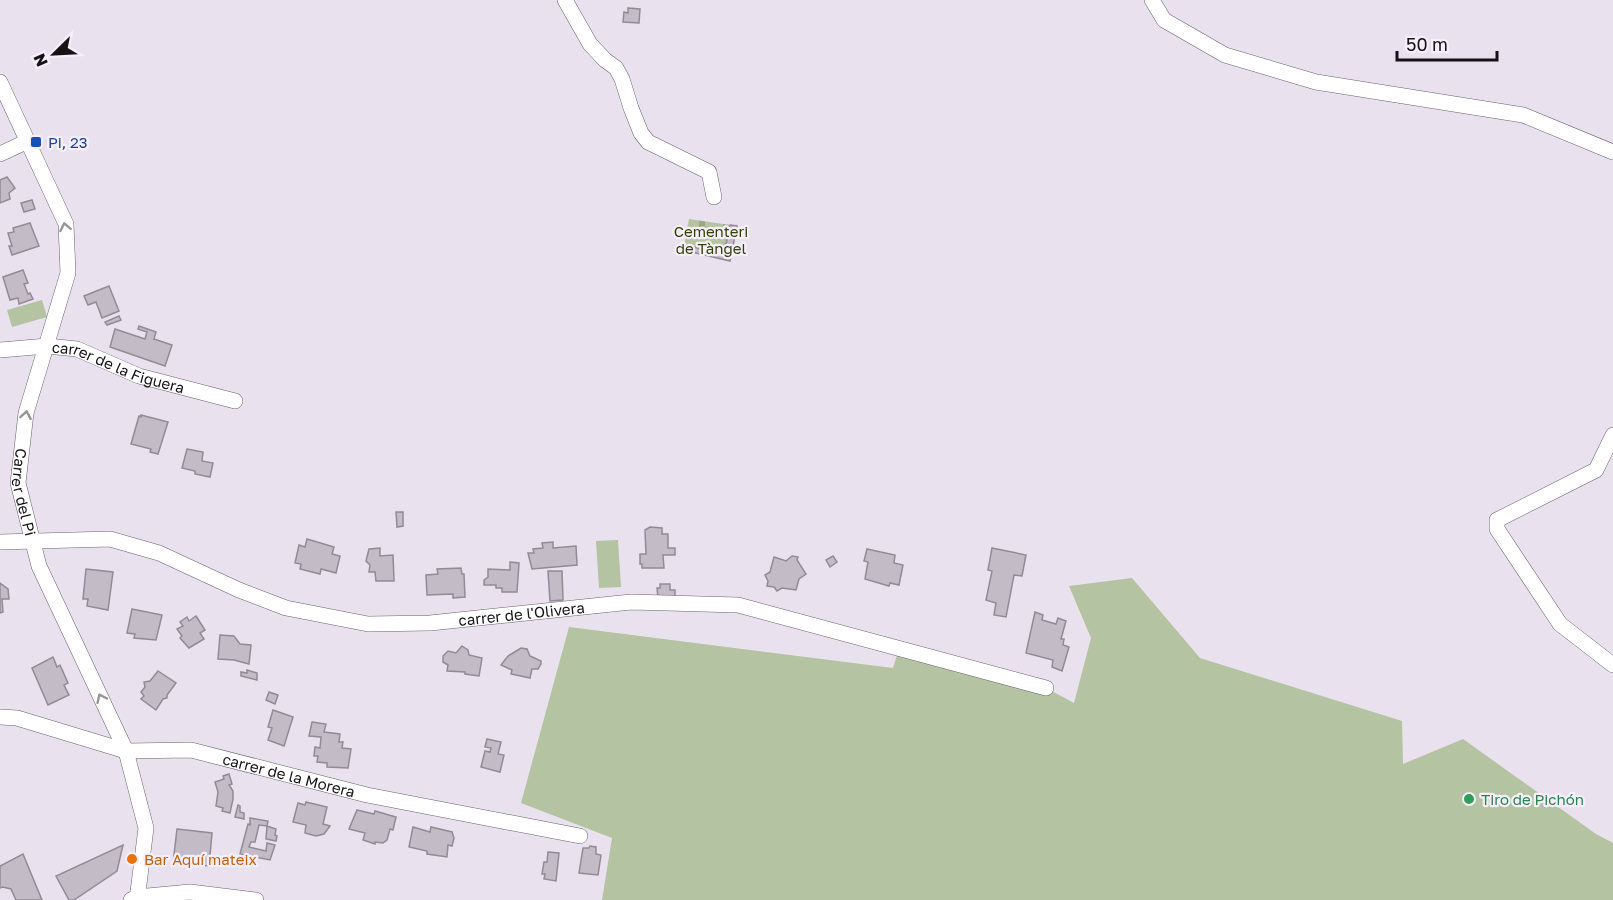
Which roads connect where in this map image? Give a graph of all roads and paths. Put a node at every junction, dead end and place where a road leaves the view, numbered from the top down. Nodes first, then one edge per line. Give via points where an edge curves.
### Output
1 (565, 0) edge
2 (1152, 0) edge
3 (0, 82) edge
4 (28, 141) junction
5 (1613, 152) edge
6 (0, 154) edge
7 (714, 196) dead end
8 (47, 346) junction
9 (0, 350) edge
10 (235, 402) dead end
11 (1613, 435) edge
12 (33, 541) junction
13 (0, 542) edge
14 (1613, 665) edge
15 (1046, 688) dead end
16 (0, 717) edge
17 (126, 751) junction
18 (580, 836) dead end
19 (135, 899) edge
20 (256, 900) edge

1 - 7 street via 590,44 616,68 641,133 648,142 709,172
2 - 5 street via 1164,20 1226,55 1316,82 1523,115
3 - 4 street, Carrer del Pi
4 - 6 street
8 -> 4 street, Carrer del Pi via 68,273 66,224
8 - 9 street, carrer de la Figuera
8 - 10 street, carrer de la Figuera via 78,349 139,376
12 -> 8 street, Carrer del Pi via 18,483 26,412
11 - 14 street via 1596,470 1497,520 1497,530 1560,624
12 - 13 street, carrer de l'Olivera
12 - 15 street, carrer de l'Olivera via 110,539 159,553 286,608 368,624 430,623 631,602 738,605
17 -> 12 street, Carrer del Pi via 39,566
16 - 17 street, carrer de la Morera via 17,718
17 - 18 street, carrer de la Morera via 191,750 367,795
17 - 19 street, Carrer del Pi via 146,828
19 - 20 street via 190,891

